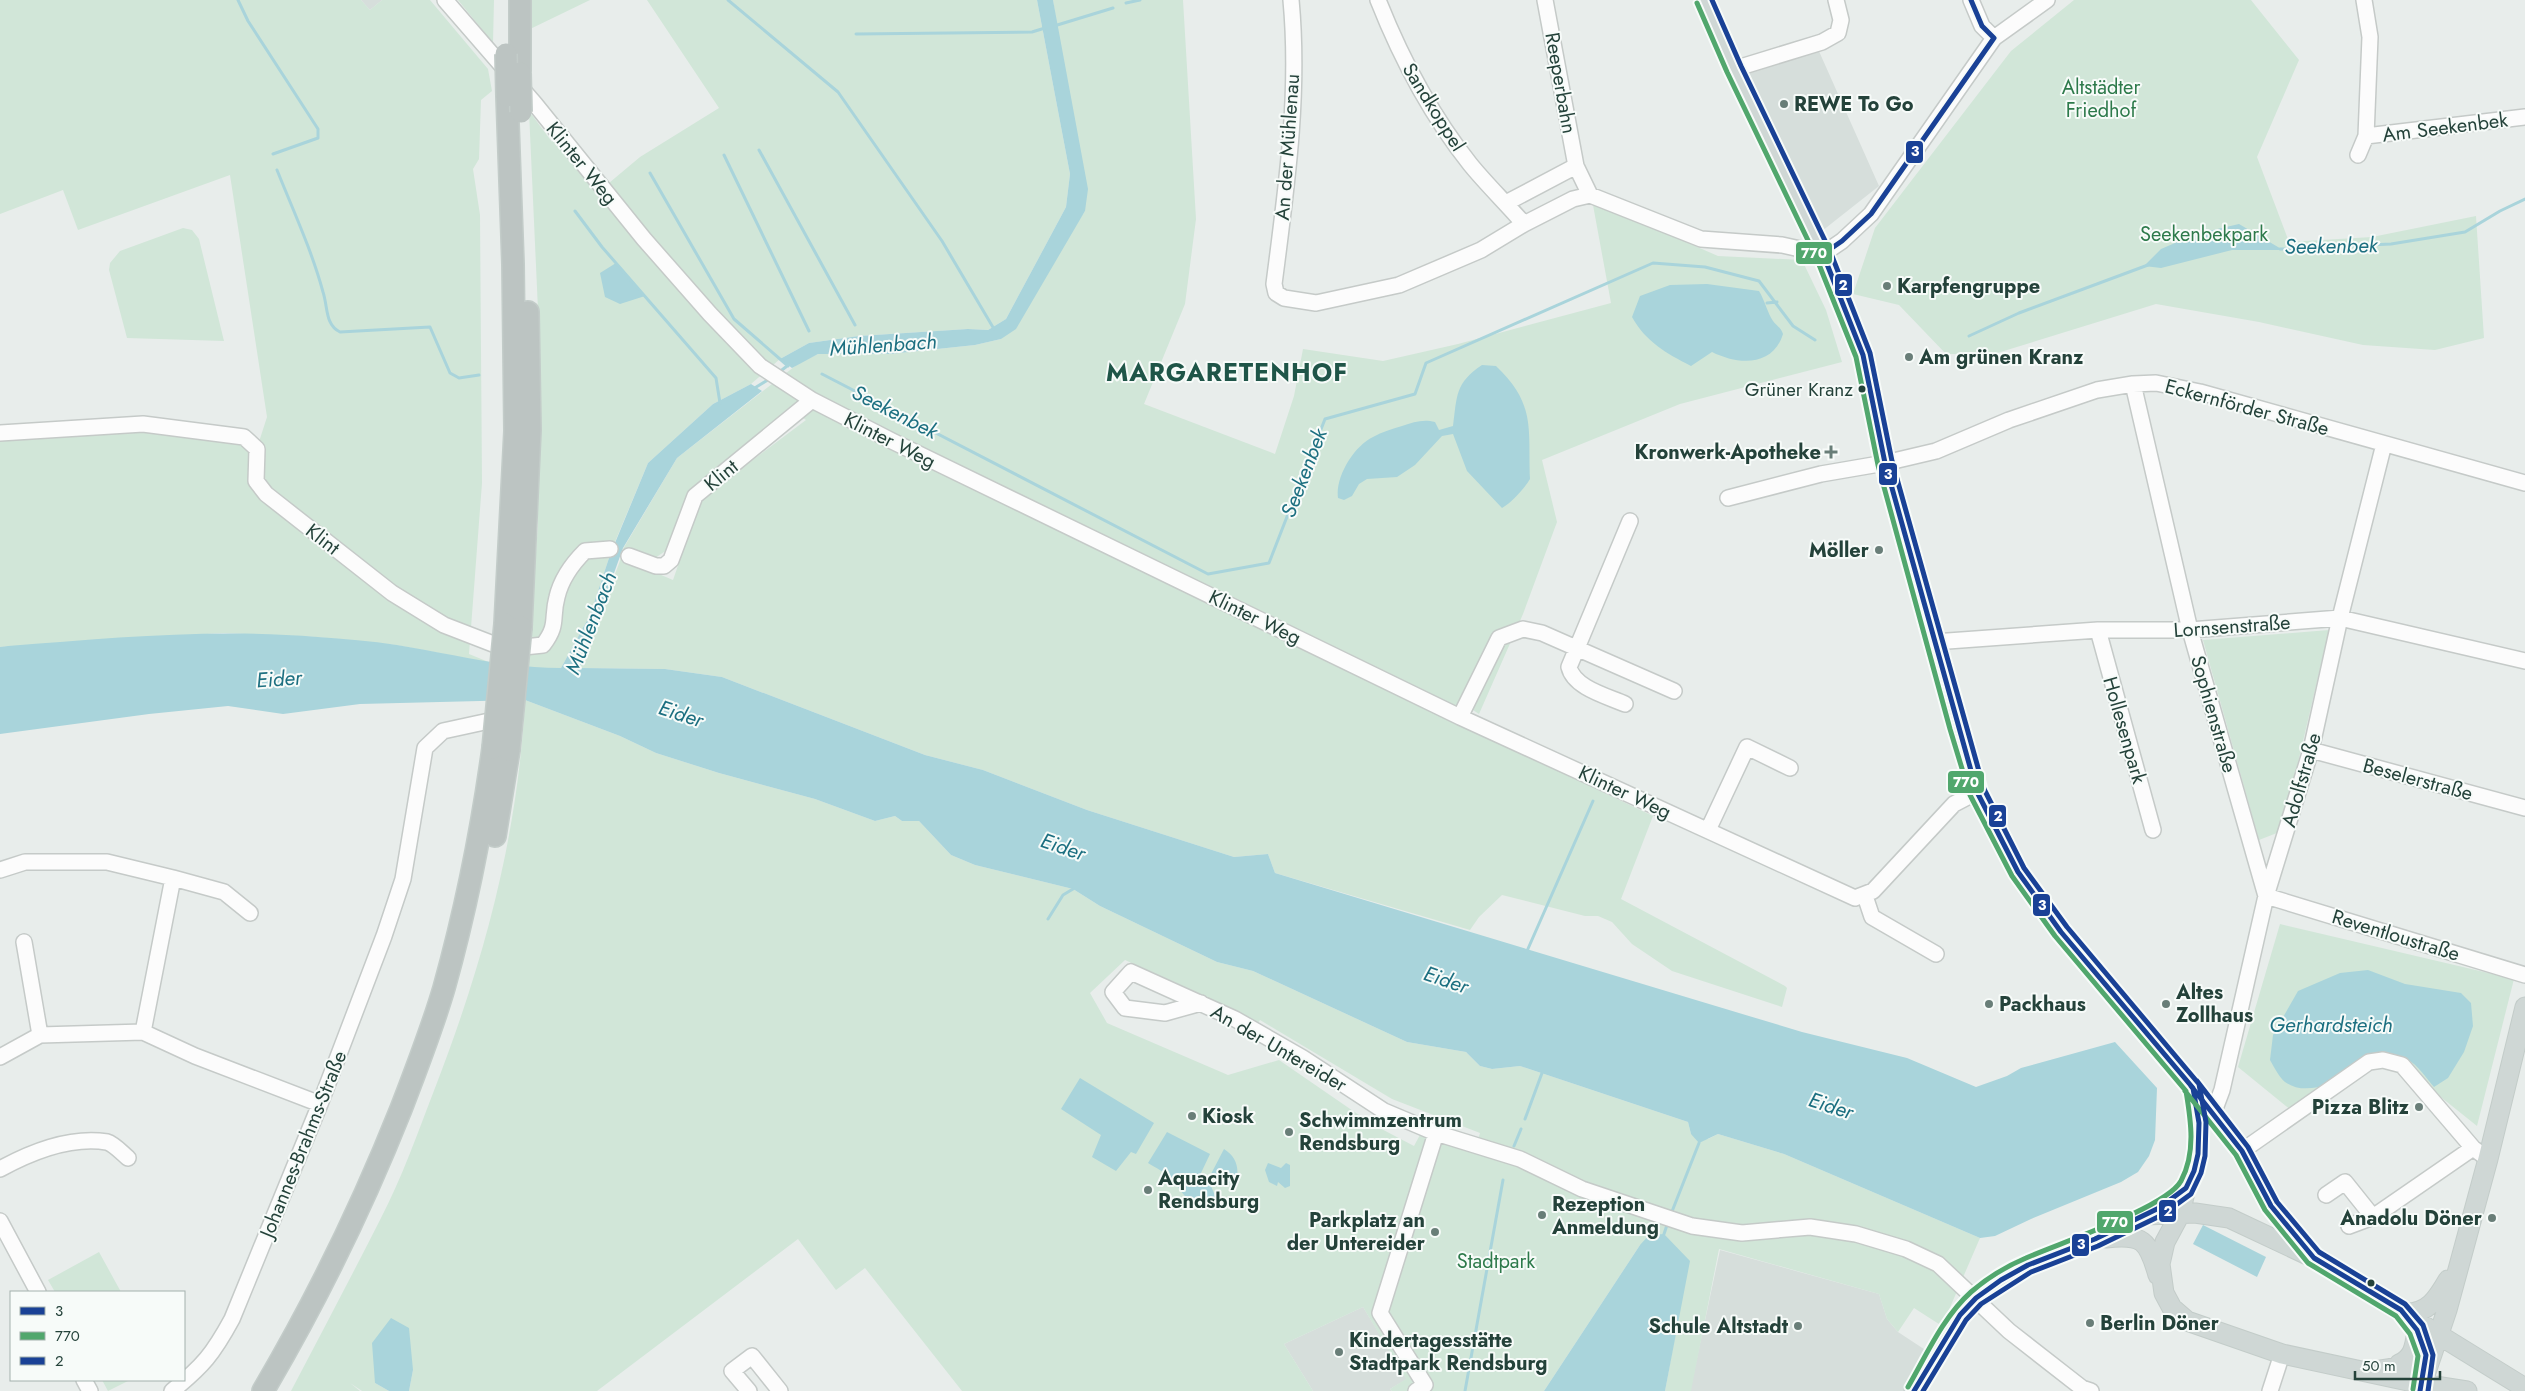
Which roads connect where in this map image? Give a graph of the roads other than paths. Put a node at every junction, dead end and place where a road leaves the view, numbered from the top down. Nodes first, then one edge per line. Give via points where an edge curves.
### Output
1 (445, 0) edge
2 (505, 0) edge
3 (520, 0) edge
4 (1291, 0) edge
5 (1378, 0) edge
6 (1545, 0) edge
7 (1704, 0) edge
8 (1836, 0) edge
9 (1971, 0) edge
10 (2047, 0) edge
11 (2364, 0) edge
12 (1994, 38) junction
13 (1734, 69) junction
14 (2525, 117) edge
15 (2366, 136) junction
16 (2358, 155) dead end
17 (1576, 166) junction
18 (1590, 195) junction
19 (1506, 203) junction
20 (1524, 224) junction
21 (1822, 254) junction
22 (2133, 384) junction
23 (812, 400) junction
24 (0, 433) edge
25 (2384, 444) junction
26 (1885, 463) junction
27 (2525, 483) edge
28 (1728, 498) dead end
29 (1630, 520) dead end
30 (610, 549) dead end
31 (630, 556) dead end
32 (2340, 618) junction
33 (513, 625) junction
34 (2098, 630) junction
35 (2190, 630) junction
36 (1934, 642) junction
37 (1577, 647) junction
38 (2525, 662) edge
39 (1674, 690) dead end
40 (1624, 704) dead end
41 (1460, 716) junction
42 (521, 727) dead end
43 (501, 749) junction
44 (2311, 750) junction
45 (1790, 768) dead end
46 (1977, 792) junction
47 (2525, 808) edge
48 (1708, 830) junction
49 (2153, 830) dead end
50 (0, 870) edge
51 (173, 878) junction
52 (1865, 896) junction
53 (2266, 896) junction
54 (250, 913) dead end
55 (24, 942) dead end
56 (1936, 954) dead end
57 (2525, 975) edge
58 (1201, 1003) junction
59 (2525, 1007) edge
60 (143, 1032) junction
61 (40, 1035) junction
62 (0, 1057) edge
63 (2193, 1088) junction
64 (320, 1104) junction
65 (2212, 1114) junction
66 (1436, 1133) junction
67 (2242, 1151) junction
68 (2480, 1154) junction
69 (128, 1158) dead end
70 (0, 1169) edge
71 (2186, 1188) junction
72 (2326, 1195) dead end
73 (2180, 1214) junction
74 (2146, 1215) junction
75 (2373, 1217) junction
76 (0, 1221) edge
77 (2349, 1226) dead end
78 (2095, 1239) junction
79 (2314, 1258) junction
80 (2458, 1264) junction
81 (37, 1291) edge
82 (2164, 1293) junction
83 (1976, 1298) junction
84 (2403, 1311) junction
85 (2417, 1330) junction
86 (2434, 1344) junction
87 (2282, 1354) junction
88 (2379, 1370) junction
89 (185, 1381) edge
90 (185, 1381) edge
91 (2421, 1387) edge
92 (2525, 1388) edge
93 (2084, 1390) edge
94 (172, 1391) edge
95 (263, 1391) edge
96 (279, 1391) edge
97 (749, 1391) edge
98 (780, 1391) edge
99 (1416, 1391) edge
100 (1914, 1391) edge
101 (2270, 1391) edge
102 (2396, 1391) edge
103 (2467, 1391) edge

1 - 23 street, Klinter Weg via 710,314 760,366
2 - 33 highway, bridge via 513,264
3 - 33 highway, bridge via 530,430
4 - 20 street, An der Mühlenau via 1293,133 1274,284 1276,293 1284,298 1316,303 1399,285 1481,250
5 - 19 street, Sandkoppel via 1419,89 1470,164
6 - 17 street, Reeperbahn
7 - 13 main road
8 - 13 street via 1841,20 1838,33 1822,42
9 - 12 street via 1982,26
10 - 12 street
11 - 15 street, Am Seekenbek via 2370,37
12 - 21 street via 1871,214 1842,241
13 - 21 main road
14 - 15 street, Am Seekenbek
15 - 16 street, Am Seekenbek
17 - 18 street, Reeperbahn
17 - 19 street
18 - 20 street via 1573,199
18 - 21 street via 1701,239 1782,244
19 - 20 street, Sandkoppel
21 - 26 main road via 1863,355
22 - 25 street, Eckernförder Straße via 2156,383 2200,392
22 - 26 street, Eckernförder Straße via 2097,390 2009,420 1936,451
22 - 35 street, Sophienstraße
23 - 31 street, Klint via 695,496 671,560 664,566 656,566
23 - 41 street, Klinter Weg
24 - 30 street, Klint via 143,424 244,436 257,449 256,480 266,494 392,593 444,625 506,649 543,645 553,632 556,597 572,564 585,551
25 - 27 street, Eckernförder Straße
25 - 32 street, Adolfstraße
26 - 28 street via 1821,474
26 - 36 main road
29 - 37 street
32 - 35 street, Lornsenstraße
32 - 38 street, Lornsenstraße
32 - 44 street, Adolfstraße
33 - 43 highway, bridge
34 - 35 street, Lornsenstraße
34 - 36 street, Lornsenstraße
34 - 49 street, Hollesenpark
35 - 53 street, Sophienstraße
36 - 46 main road
37 - 39 street
37 - 40 street via 1569,667 1574,679
37 - 41 street via 1522,629 1499,638
41 - 48 street, Klinter Weg
42 - 64 street, Johannes-Brahms-Straße via 489,721 443,731 425,748 403,879
43 - 95 highway via 444,990 417,1068 356,1216 316,1297
43 - 96 highway via 495,834 457,992 430,1071 373,1214 328,1307
44 - 47 street, Beselerstraße
44 - 53 street, Adolfstraße
45 - 48 street via 1747,747
46 - 52 street via 1954,804
46 - 63 main road via 2018,872 2061,932
48 - 52 street, Klinter Weg via 1855,898
50 - 51 street via 25,862 107,862
51 - 54 street via 224,892
51 - 60 street
52 - 56 street via 1872,917
53 - 57 street, Reventloustraße
53 - 65 street, Adolfstraße via 2222,1090
55 - 61 street
58 - 58 street, An der Untereider via 1131,972 1113,992 1125,1008 1165,1012
58 - 66 street, An der Untereider via 1303,1058 1384,1111
59 - 68 main road
60 - 61 street
60 - 64 street via 195,1056
61 - 62 street
63 - 65 main road
63 - 71 main road via 2199,1122 2198,1154
64 - 90 street, Johannes-Brahms-Straße via 232,1319 215,1350
65 - 67 main road
66 - 83 street, An der Untereider via 1520,1159 1582,1188 1692,1226 1742,1233 1810,1227 1856,1234 1906,1249 1938,1264
66 - 99 street via 1380,1312 1425,1385
67 - 68 street via 2369,1062 2384,1060 2402,1065
67 - 79 main road via 2271,1206
68 - 75 street
68 - 80 main road
69 - 70 street via 108,1142 64,1143 26,1154
71 - 73 main road
71 - 74 main road
72 - 75 street via 2345,1182
73 - 74 main road
73 - 79 main road via 2229,1218
73 - 82 main road via 2165,1242 2160,1264
74 - 78 main road
75 - 77 street
76 - 81 street
78 - 82 main road via 2130,1235 2146,1244
78 - 83 main road via 2028,1265
79 - 84 main road
80 - 84 main road via 2436,1300 2418,1312
80 - 86 main road
82 - 87 main road via 2172,1308 2187,1322
83 - 93 street, An der Untereider via 2009,1331
83 - 100 main road via 1960,1315
84 - 85 main road
84 - 86 main road
85 - 86 main road
85 - 88 main road via 2413,1352 2405,1362
86 - 88 main road via 2407,1366
86 - 91 main road
86 - 92 main road
87 - 88 main road
87 - 101 street
88 - 91 main road
88 - 102 main road
89 - 94 street, Johannes-Brahms-Straße
91 - 103 main road
97 - 98 street via 732,1370 752,1356

